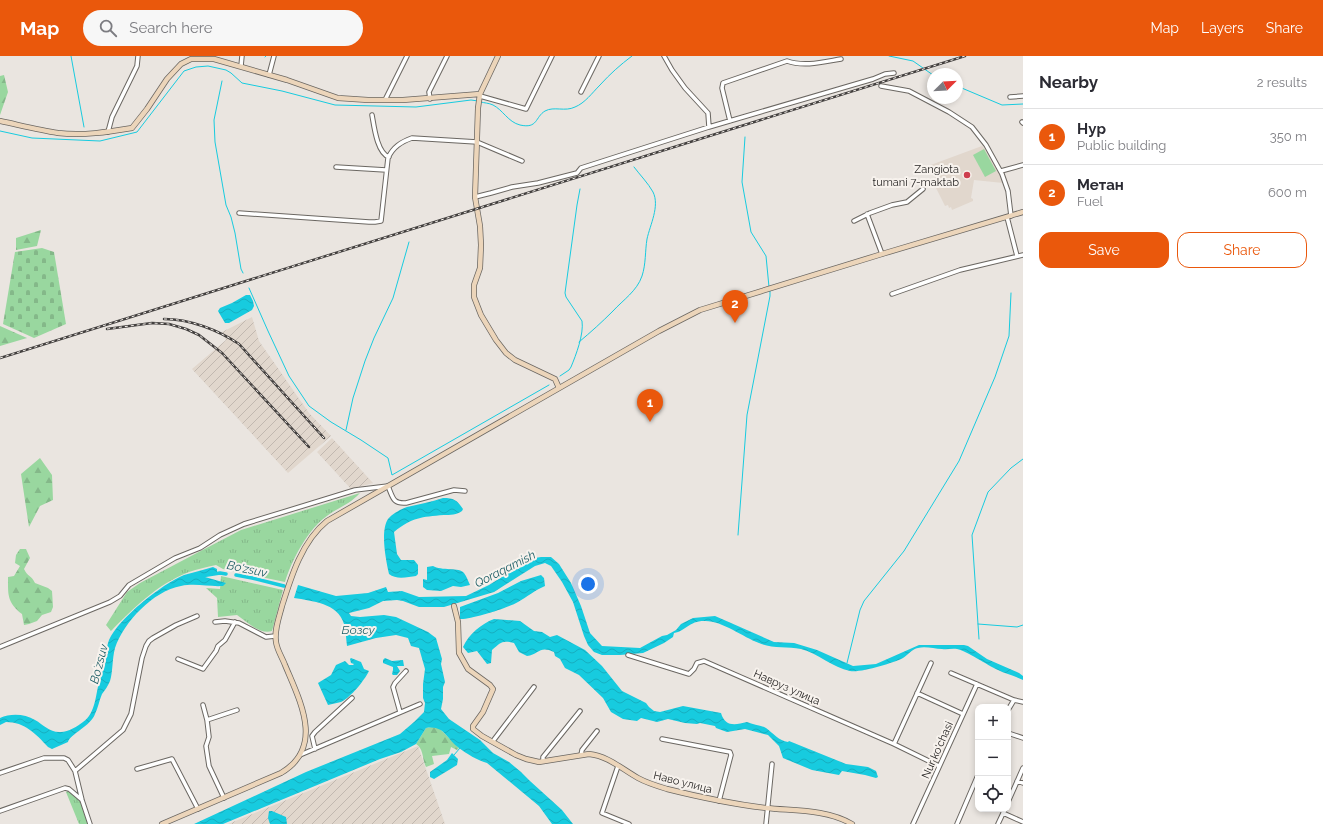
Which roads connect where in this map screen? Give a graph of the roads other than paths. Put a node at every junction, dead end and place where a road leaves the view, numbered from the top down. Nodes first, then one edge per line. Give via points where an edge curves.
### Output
1 (138, 56) edge
2 (242, 56) edge
3 (274, 56) edge
4 (407, 56) edge
5 (447, 56) edge
6 (498, 56) edge
7 (552, 56) edge
8 (599, 56) edge
9 (664, 56) edge
10 (840, 59) dead end
11 (241, 66) junction
12 (894, 73) dead end
13 (269, 74) junction
14 (881, 86) dead end
15 (581, 92) dead end
16 (480, 95) junction
17 (1023, 96) edge
18 (1010, 97) dead end
19 (430, 99) junction
20 (385, 100) junction
21 (372, 115) dead end
22 (0, 121) edge
23 (730, 121) junction
24 (709, 127) junction
25 (108, 132) junction
26 (477, 142) junction
27 (389, 157) junction
28 (522, 161) dead end
29 (1023, 165) edge
30 (336, 167) dead end
31 (386, 170) junction
32 (1000, 171) junction
33 (923, 189) dead end
34 (475, 197) junction
35 (1023, 212) edge
36 (239, 213) dead end
37 (867, 214) junction
38 (1009, 216) junction
39 (854, 220) dead end
40 (882, 254) junction
41 (1023, 255) edge
42 (1017, 256) junction
43 (892, 294) dead end
44 (555, 379) junction
45 (567, 383) junction
46 (559, 388) junction
47 (388, 486) junction
48 (465, 491) dead end
49 (454, 606) dead end
50 (197, 616) dead end
51 (215, 622) dead end
52 (235, 622) junction
53 (275, 636) junction
54 (0, 647) edge
55 (628, 655) dead end
56 (178, 660) dead end
57 (931, 663) dead end
58 (406, 672) dead end
59 (951, 673) dead end
60 (977, 684) junction
61 (534, 687) dead end
62 (917, 693) junction
63 (352, 698) dead end
64 (1014, 700) junction
65 (1023, 702) edge
66 (420, 704) dead end
67 (203, 705) dead end
68 (1011, 705) edge
69 (237, 710) dead end
70 (580, 711) dead end
71 (400, 712) junction
72 (963, 714) junction
73 (208, 720) junction
74 (597, 731) dead end
75 (1011, 734) edge
76 (1023, 738) edge
77 (662, 739) dead end
78 (493, 741) junction
79 (894, 744) junction
80 (314, 749) junction
81 (300, 755) junction
82 (580, 755) junction
83 (543, 761) junction
84 (772, 764) dead end
85 (618, 766) junction
86 (940, 766) junction
87 (1023, 768) edge
88 (137, 769) dead end
89 (75, 771) junction
90 (0, 773) edge
91 (978, 776) edge
92 (1017, 781) junction
93 (1023, 783) edge
94 (1011, 795) edge
95 (224, 798) junction
96 (82, 800) junction
97 (719, 800) junction
98 (767, 808) junction
99 (198, 809) junction
100 (0, 812) edge
101 (1004, 812) edge
102 (1006, 812) edge
103 (1023, 822) edge
104 (90, 824) edge
105 (162, 824) edge
106 (629, 824) edge
107 (766, 824) edge
108 (852, 824) edge
109 (914, 824) edge
110 (957, 824) edge
111 (998, 824) edge

1 - 25 street via 137,66 112,117
2 - 11 street
3 - 13 street
4 - 20 street
5 - 19 street via 429,92
6 - 16 main road
7 - 16 street via 526,109
8 - 15 street
9 - 24 street via 685,88 708,114
10 - 23 street via 797,64 787,61 723,83
11 - 13 main road
11 - 25 main road via 214,59 191,59 181,64 166,79 132,128
12 - 23 street
13 - 20 main road via 338,98
14 - 32 street via 909,91 972,127 986,145
16 - 19 main road via 477,93
16 - 26 main road
17 - 18 street
19 - 20 main road
21 - 27 street via 383,153
22 - 25 main road via 58,133
23 - 24 street
24 - 34 street via 590,164 577,173
26 - 27 street via 412,138 403,141 392,150
26 - 28 street
26 - 34 main road
27 - 31 street
29 - 32 street
30 - 31 street
31 - 36 street via 381,221
32 - 38 street via 1008,191
33 - 37 street via 907,202
34 - 44 main road via 481,235 480,268 473,291 476,302 496,340 506,353
35 - 38 main road
37 - 39 street
37 - 40 street
38 - 40 main road
38 - 42 street
40 - 45 main road via 700,310
41 - 42 street
42 - 43 street via 960,270
44 - 45 main road
44 - 46 main road
45 - 46 main road
46 - 47 main road
47 - 48 street via 394,500 399,504 454,490
47 - 53 main road via 331,519 314,535 290,580
47 - 54 street via 355,490 244,524 200,548 175,558 129,585 120,596 103,605
49 - 78 main road, Наво улица via 458,622 459,653 468,669 493,690 473,728
50 - 89 street via 149,641 142,658 131,714 123,730
51 - 52 street
52 - 53 street via 266,637
52 - 56 street via 202,670
53 - 81 main road via 305,721 306,738
55 - 79 street, Навруз улица via 689,674 697,663 704,661
57 - 62 street
58 - 71 street via 393,687
59 - 60 street
60 - 64 street
60 - 72 street, Nur ko'chasi
61 - 78 street
62 - 72 street
62 - 79 street
63 - 80 street via 312,736
64 - 65 street
64 - 68 street
66 - 71 street
67 - 73 street
69 - 73 street
70 - 83 street via 543,757
71 - 80 street
72 - 86 street, Nur ko'chasi
73 - 95 street via 209,738 206,746 210,766
74 - 82 street
75 - 76 street
77 - 97 street via 730,752
78 - 83 main road, Наво улица via 526,759
79 - 86 street, Навруз улица
80 - 81 street
81 - 95 main road via 281,773
82 - 83 main road, Наво улица
82 - 85 main road, Наво улица via 597,755
84 - 98 street
85 - 97 main road, Наво улица via 647,782
85 - 106 street via 602,813
86 - 109 street, Nur ko'chasi
87 - 92 street
88 - 99 street via 172,758
89 - 90 street via 68,760 49,757
89 - 96 street
91 - 110 street
92 - 93 street
92 - 94 street
95 - 99 main road
96 - 100 street via 65,788
96 - 104 street
97 - 98 main road, Наво улица
98 - 107 street
98 - 108 main road, Наво улица via 826,814
99 - 105 main road
101 - 111 street
102 - 103 street

